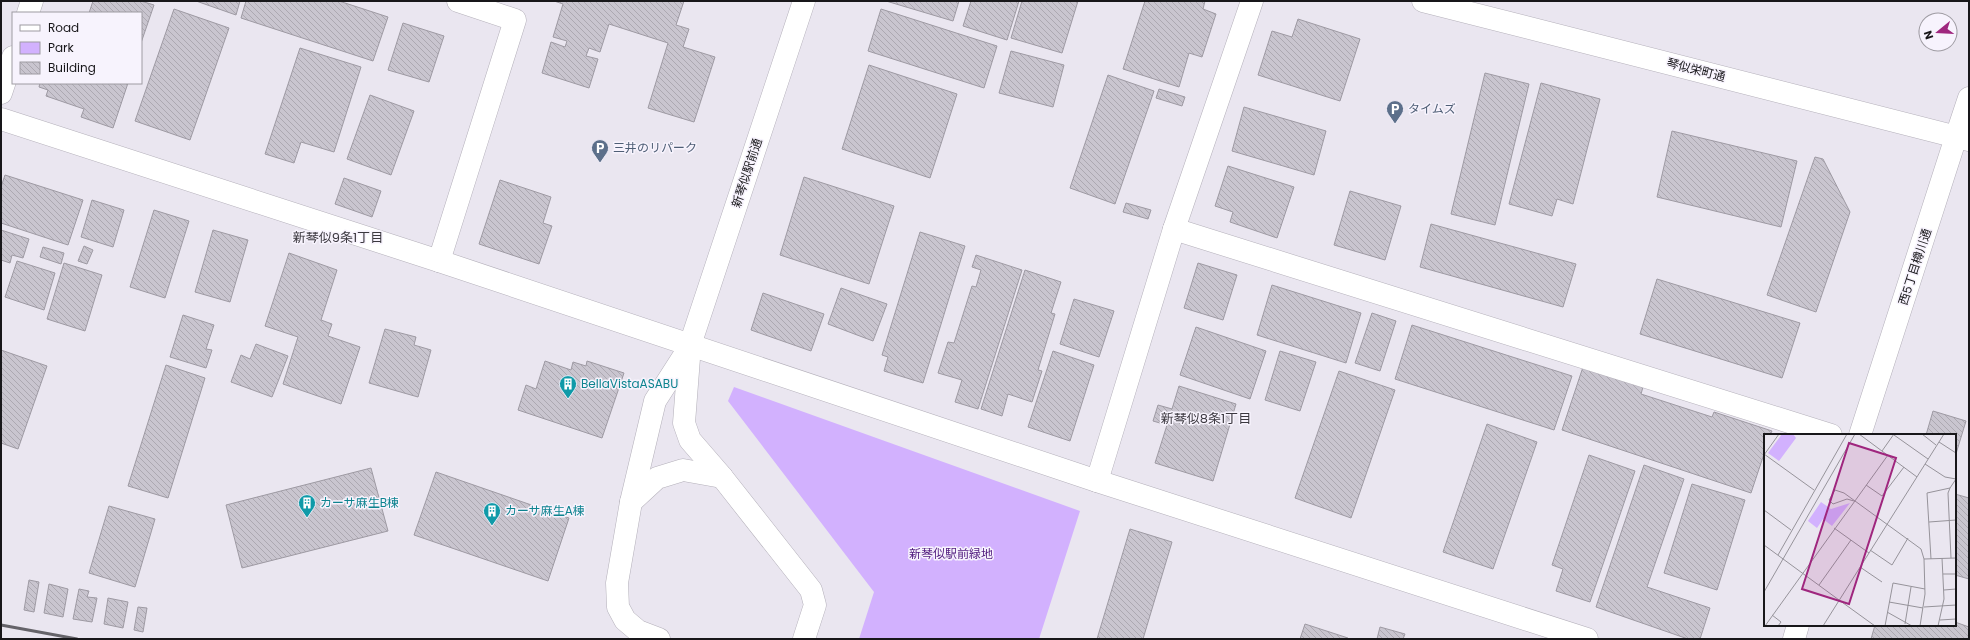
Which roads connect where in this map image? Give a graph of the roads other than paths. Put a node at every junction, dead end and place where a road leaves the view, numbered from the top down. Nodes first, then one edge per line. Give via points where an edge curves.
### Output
1 (32, 1) edge
2 (458, 1) edge
3 (804, 1) edge
4 (1252, 1) edge
5 (1423, 1) edge
6 (1478, 8) edge
7 (28, 12) edge
8 (12, 60) edge
9 (1, 93) edge
10 (1969, 98) edge
11 (1, 119) edge
12 (1963, 139) edge
13 (1174, 230) junction
14 (439, 261) junction
15 (690, 345) junction
16 (1828, 434) edge
17 (1860, 434) edge
18 (722, 477) junction
19 (1097, 481) junction
20 (632, 502) junction
21 (1798, 626) edge
22 (659, 639) edge
23 (804, 639) edge
24 (1587, 639) edge
25 (1794, 639) edge

1 - 7 street
2 - 14 street via 515,20
3 - 15 street, 新琴似駅前通
4 - 13 street
5 - 6 street, 琴似栄町通
6 - 12 street, 琴似栄町通
8 - 9 street
10 - 12 street, 西5丁目樽川通
11 - 14 street
12 - 17 street, 西5丁目樽川通
13 - 16 street
13 - 19 street
14 - 15 street
15 - 18 street via 684,423 690,440
15 - 19 street
15 - 20 street via 655,401
18 - 20 street via 683,470 657,478
18 - 23 street via 811,590 815,605
19 - 24 street
20 - 22 street via 617,583 618,607 625,620 638,632
21 - 25 street

